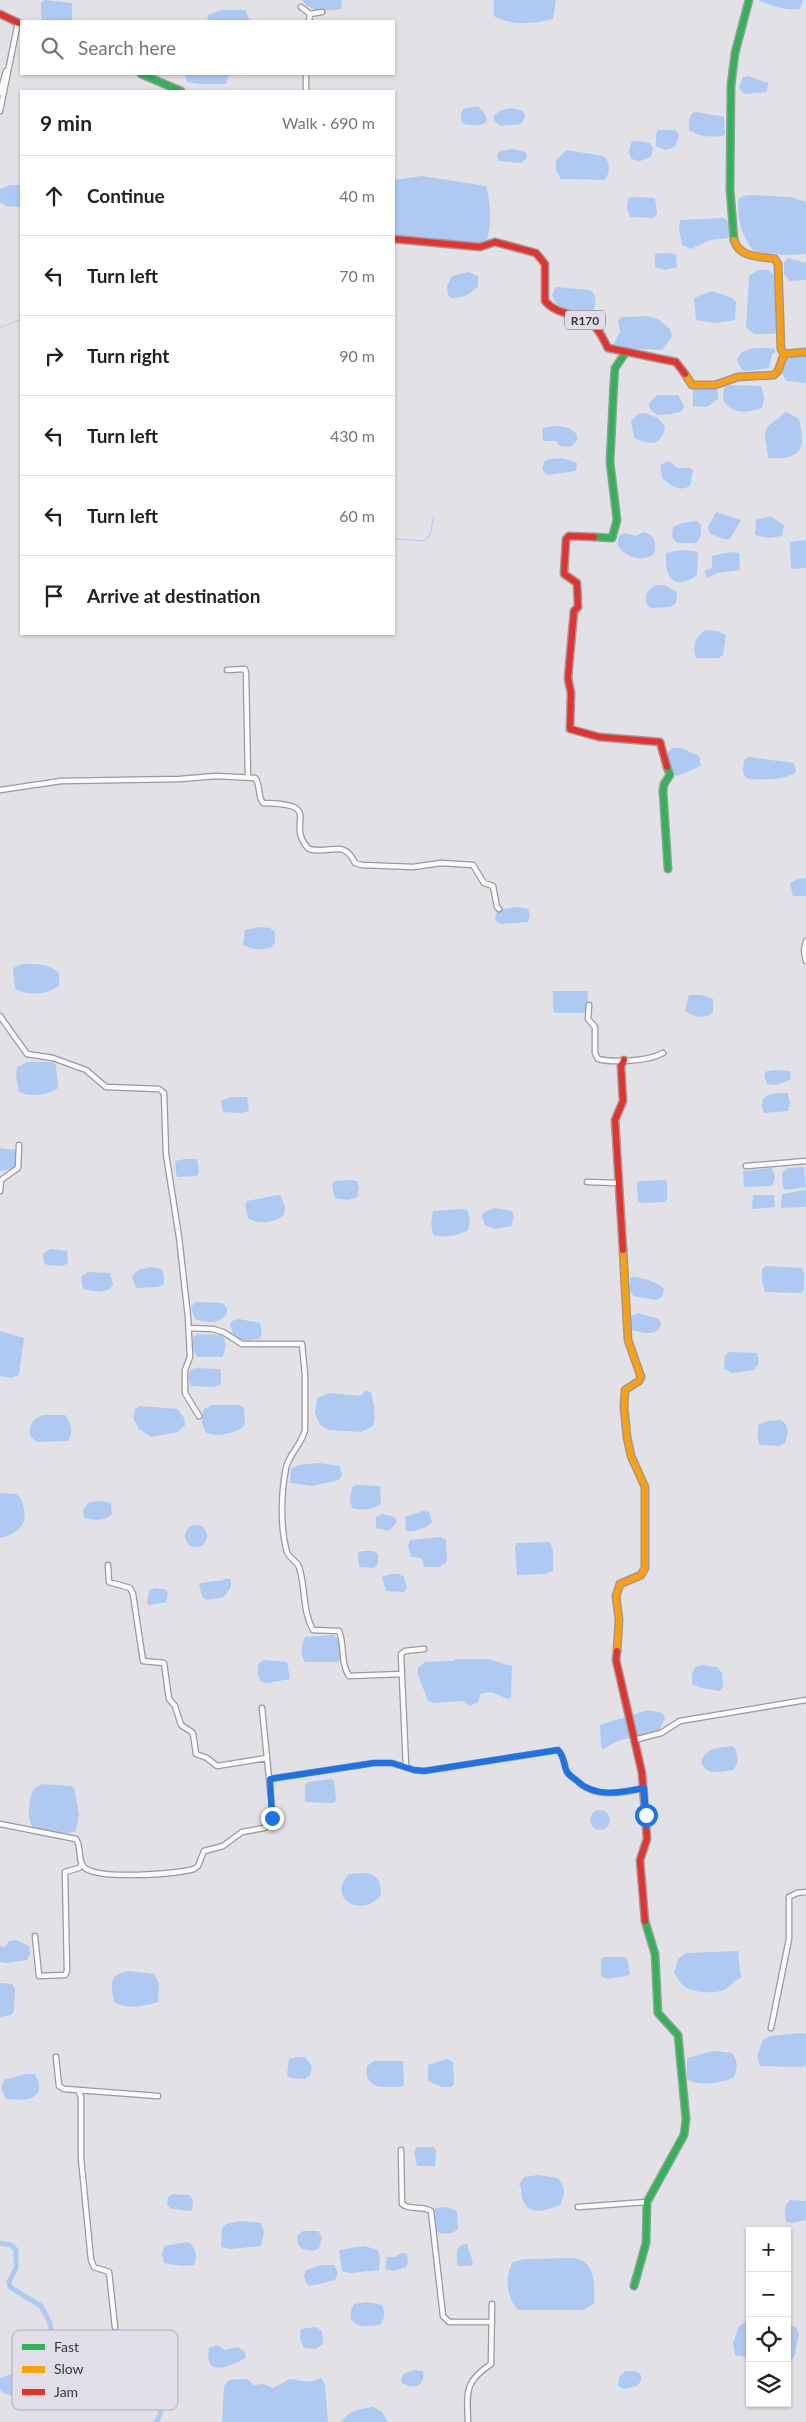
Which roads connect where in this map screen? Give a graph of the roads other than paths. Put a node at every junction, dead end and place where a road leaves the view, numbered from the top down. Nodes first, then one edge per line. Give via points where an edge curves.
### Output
1 (749, 0) edge
2 (301, 7) dead end
3 (322, 12) dead end
4 (0, 14) edge
5 (310, 14) junction
6 (309, 20) edge
7 (19, 23) edge
8 (143, 75) edge
9 (306, 75) edge
10 (179, 90) edge
11 (306, 90) edge
12 (0, 93) edge
13 (0, 111) edge
14 (395, 239) edge
15 (626, 352) junction
16 (806, 352) edge
17 (784, 354) junction
18 (227, 670) dead end
19 (248, 777) junction
20 (0, 790) edge
21 (668, 869) dead end
22 (499, 909) dead end
23 (806, 941) edge
24 (806, 961) edge
25 (589, 1006) dead end
26 (0, 1016) edge
27 (663, 1054) dead end
28 (624, 1060) junction
29 (19, 1145) dead end
30 (806, 1161) edge
31 (746, 1166) dead end
32 (587, 1182) dead end
33 (618, 1183) junction
34 (0, 1191) edge
35 (189, 1328) junction
36 (199, 1416) dead end
37 (108, 1565) dead end
38 (424, 1649) dead end
39 (402, 1674) junction
40 (806, 1700) edge
41 (262, 1708) dead end
42 (633, 1740) junction
43 (267, 1758) junction
44 (406, 1767) junction
45 (270, 1779) junction
46 (644, 1788) junction
47 (0, 1824) edge
48 (82, 1864) junction
49 (806, 1892) edge
50 (35, 1936) dead end
51 (771, 2028) dead end
52 (56, 2057) dead end
53 (78, 2090) junction
54 (158, 2096) dead end
55 (401, 2150) dead end
56 (647, 2202) junction
57 (578, 2207) dead end
58 (634, 2286) dead end
59 (492, 2304) dead end
60 (492, 2322) junction
61 (115, 2327) dead end
62 (468, 2422) edge

1 - 17 street via 735,49 732,73 732,230 736,246 743,253 775,259 778,264 781,348
2 - 5 street
3 - 5 street
4 - 7 street
5 - 6 street
7 - 12 street
7 - 13 street
8 - 10 street
9 - 11 street
14 - 15 street, R170 via 480,247 495,242 536,253 545,264 543,289 548,306 561,314 589,320 608,348
15 - 17 street, R170 via 676,362 692,385 701,386 721,384 738,377 774,375
15 - 21 street via 615,368 614,380 610,461 616,531 612,538 569,536 566,539 564,574 577,583 578,607 574,611 568,669 570,729 602,739 660,742 670,776 663,790
16 - 17 street
18 - 19 street via 245,669 246,673
19 - 20 street via 61,781
19 - 22 street via 258,782 263,803 285,803 300,811 302,839 309,849 343,849 362,865 473,865 484,883 493,886
23 - 24 street
25 - 28 street via 588,1019 595,1028 596,1057 606,1061
26 - 35 street via 27,1054 53,1058 86,1070 106,1088 159,1089 164,1093 166,1154
27 - 28 street via 652,1059
28 - 33 street via 621,1066 623,1101 615,1120
29 - 34 street via 18,1168 2,1180
30 - 31 street
32 - 33 street
33 - 42 street via 628,1340 641,1377 624,1392 626,1428 629,1450 644,1478 646,1507 645,1568 641,1575 620,1584 617,1592 616,1660
35 - 36 street via 186,1393
35 - 39 street via 223,1332 242,1344 302,1344 305,1430 286,1466 282,1521 288,1554 298,1566 309,1623 313,1630 339,1632 343,1641 344,1668 349,1676
37 - 43 street via 109,1582 130,1588 144,1661 164,1663 169,1699 181,1725 193,1733 196,1754 210,1759 217,1766
38 - 39 street via 401,1654
39 - 44 street
40 - 42 street via 680,1721 661,1733
41 - 43 street
42 - 46 street
43 - 45 street
44 - 45 street via 374,1763
44 - 46 street via 424,1771 454,1768 558,1750 564,1757 567,1772 596,1793
45 - 48 street via 270,1824 237,1834 223,1846 207,1849 194,1869 126,1875 92,1870
46 - 56 street via 647,1839 640,1867 645,1926 655,1954 658,2013 678,2035 686,2119 678,2148
47 - 48 street via 76,1839
48 - 50 street via 65,1872 67,1971 64,1975 39,1976
49 - 51 street via 789,1897 789,1938
52 - 53 street via 59,2086
53 - 54 street
53 - 61 street via 91,2260 94,2267 109,2272
55 - 60 street via 402,2204 431,2211 442,2316 449,2322
56 - 57 street
56 - 58 street via 646,2243
59 - 60 street
60 - 62 street via 491,2364 469,2383 466,2395

